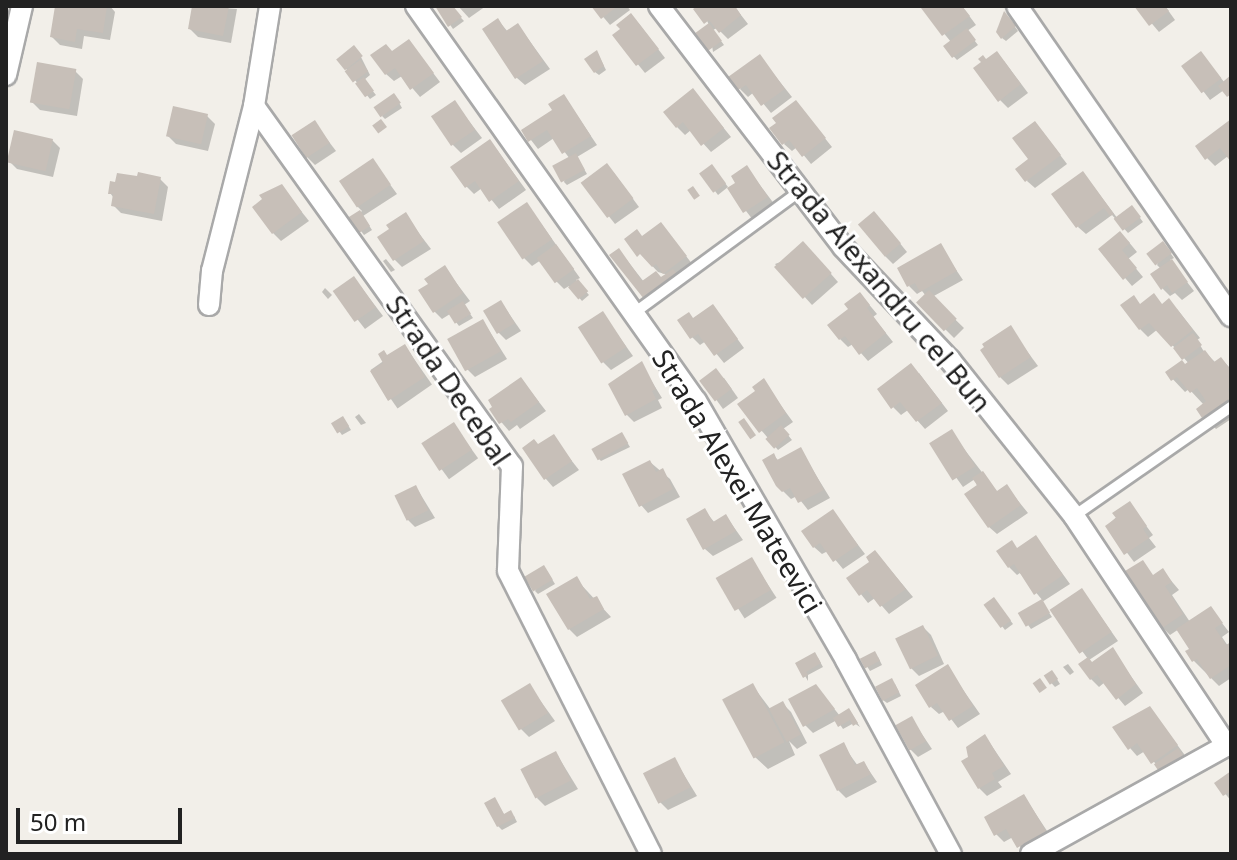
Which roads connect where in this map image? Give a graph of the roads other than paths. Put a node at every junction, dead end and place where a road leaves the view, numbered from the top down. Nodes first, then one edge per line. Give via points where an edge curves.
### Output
1 (22, 6) edge
2 (270, 6) edge
3 (416, 6) edge
4 (659, 6) edge
5 (1017, 6) edge
6 (6, 75) edge
7 (254, 106) junction
8 (799, 192) junction
9 (209, 305) dead end
10 (634, 313) junction
11 (1231, 316) edge
12 (1231, 407) edge
13 (1074, 516) junction
14 (1229, 744) edge
15 (651, 854) edge
16 (951, 854) edge
17 (1031, 854) edge

1 - 6 street
2 - 7 street
3 - 10 street, Strada Alexei Mateevici
4 - 8 street, Strada Alexandru cel Bun
5 - 11 street
7 - 9 street via 212,271
7 - 15 street, Strada Decebal via 512,466 508,571
8 - 10 lane
8 - 13 street, Strada Alexandru cel Bun via 843,247 950,360
10 - 16 street, Strada Alexei Mateevici via 696,401
12 - 13 lane
13 - 14 street, Strada Alexandru cel Bun
14 - 17 street

